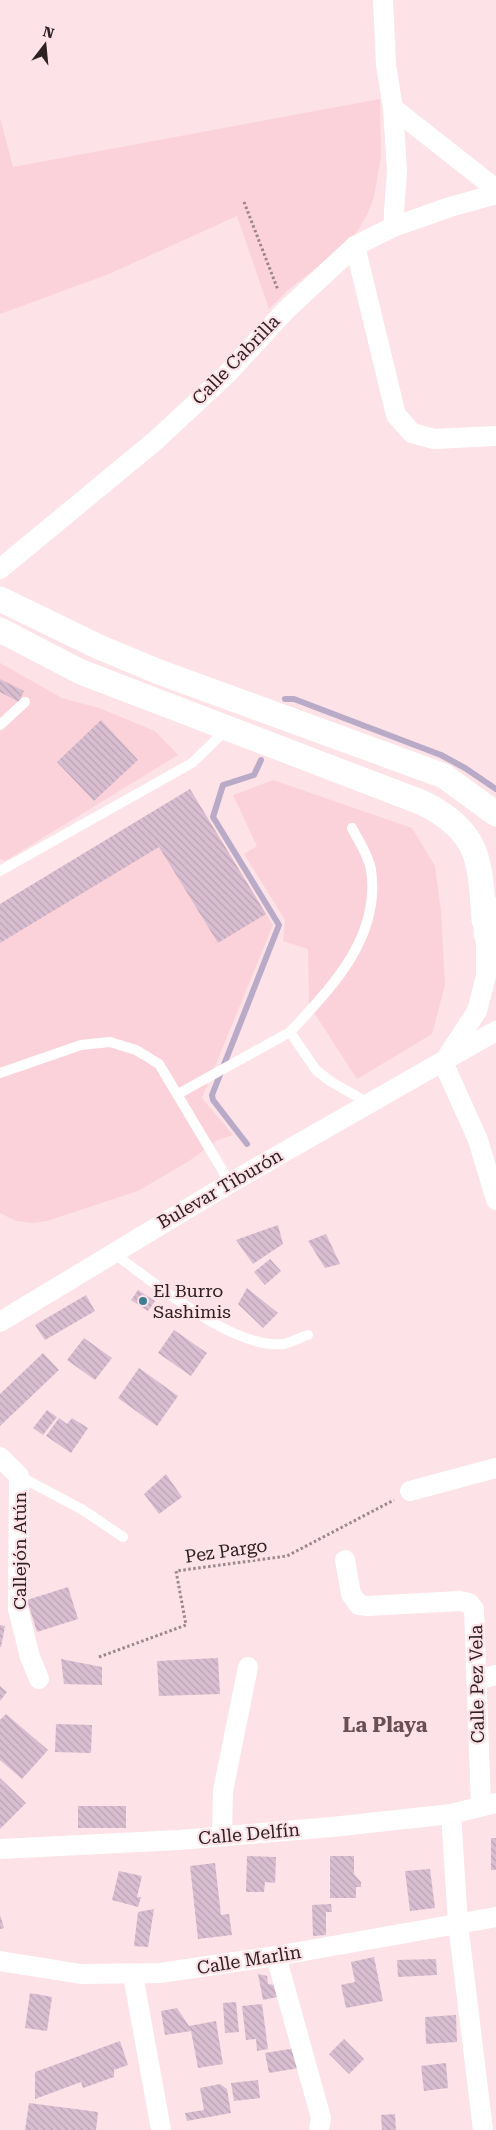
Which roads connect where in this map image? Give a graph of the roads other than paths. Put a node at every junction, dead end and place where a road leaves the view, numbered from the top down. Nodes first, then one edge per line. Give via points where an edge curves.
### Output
1 (383, 0) edge
2 (393, 108) junction
3 (496, 188) edge
4 (496, 194) edge
5 (393, 227) junction
6 (355, 246) junction
7 (496, 436) edge
8 (0, 569) edge
9 (0, 598) edge
10 (0, 630) edge
11 (25, 702) dead end
12 (0, 724) edge
13 (227, 729) junction
14 (496, 814) edge
15 (352, 828) dead end
16 (0, 871) edge
17 (496, 882) edge
18 (489, 936) edge
19 (496, 1031) edge
20 (290, 1032) junction
21 (443, 1062) junction
22 (0, 1073) edge
23 (178, 1094) junction
24 (368, 1103) junction
25 (230, 1183) junction
26 (494, 1189) edge
27 (112, 1253) junction
28 (0, 1322) edge
29 (308, 1335) dead end
30 (0, 1457) edge
31 (496, 1468) edge
32 (19, 1476) junction
33 (410, 1491) road end
34 (123, 1537) dead end
35 (345, 1560) dead end
36 (248, 1667) dead end
37 (496, 1675) edge
38 (39, 1679) dead end
39 (476, 1680) junction
40 (489, 1805) edge
41 (451, 1814) junction
42 (222, 1836) junction
43 (0, 1849) edge
44 (496, 1917) edge
45 (458, 1924) junction
46 (276, 1956) junction
47 (0, 1961) edge
48 (132, 1975) junction
49 (161, 2130) edge
50 (318, 2130) edge
51 (483, 2130) edge

1 - 2 street via 386,65
2 - 3 street
2 - 5 street via 397,170
4 - 5 street, Calle Cabrilla via 450,206
5 - 6 street, Calle Cabrilla
6 - 7 street via 396,415 412,433 434,439
6 - 8 street, Calle Cabrilla via 155,441
9 - 14 street via 99,647 159,672 444,776
10 - 13 street via 81,672
11 - 12 lane
13 - 16 lane via 192,763
13 - 18 street via 423,803 445,815 467,836 477,857
15 - 20 lane via 370,868 372,898 365,930 352,960
17 - 18 street via 487,900
18 - 21 street, Bulevar Tiburón via 477,1011
19 - 21 street, Bulevar Tiburón
20 - 23 lane
20 - 24 lane via 316,1070
21 - 24 street, Bulevar Tiburón
21 - 26 street via 478,1140
22 - 23 lane via 80,1045 110,1042 136,1050 159,1064
23 - 25 lane
24 - 25 street, Bulevar Tiburón
25 - 27 street, Bulevar Tiburón
27 - 28 street, Bulevar Tiburón
27 - 29 lane via 235,1334 283,1344
30 - 32 street, Callejón Atún
31 - 33 street
32 - 34 lane via 83,1510
32 - 38 street, Callejón Atún via 18,1609
35 - 39 street, Calle Pez Vela via 351,1594 359,1605 469,1603 475,1614
36 - 42 street via 223,1791
37 - 39 street
39 - 40 street, Calle Pez Vela
40 - 41 street, Calle Delfín
41 - 42 street, Calle Delfín
41 - 45 street
42 - 43 street, Calle Delfín
44 - 45 street, Calle Marlin
45 - 46 street, Calle Marlin
45 - 51 street
46 - 48 street, Calle Marlin via 197,1969
46 - 50 street via 321,2118
47 - 48 street, Calle Marlin via 81,1974
48 - 49 street

